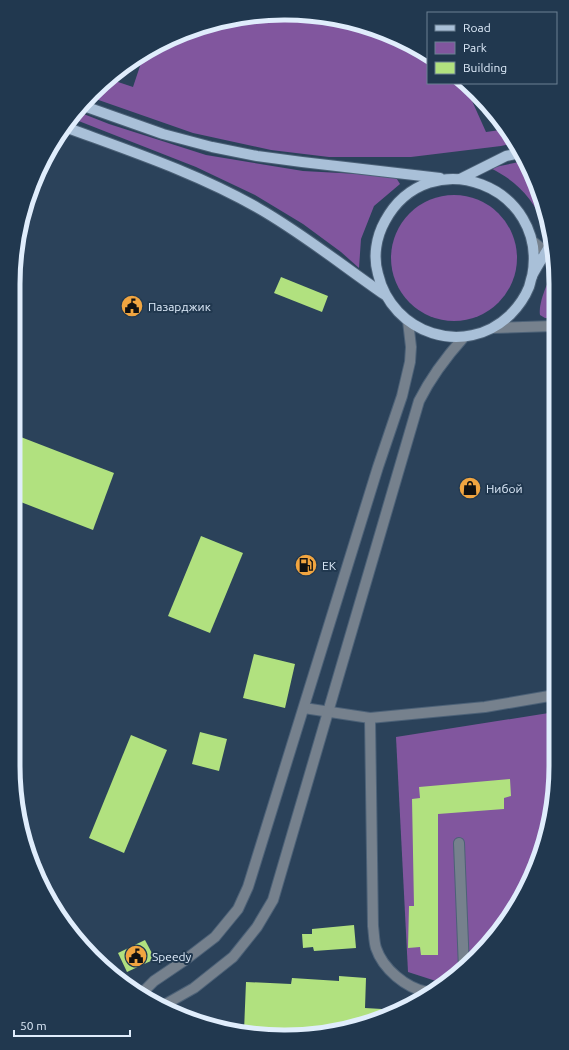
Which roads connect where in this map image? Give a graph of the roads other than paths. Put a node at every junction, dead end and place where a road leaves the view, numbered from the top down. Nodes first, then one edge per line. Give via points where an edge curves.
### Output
1 (88, 108) edge
2 (71, 129) edge
3 (515, 154) edge
4 (455, 179) junction
5 (532, 241) junction
6 (547, 253) edge
7 (547, 258) edge
8 (532, 277) junction
9 (385, 295) junction
10 (408, 321) junction
11 (549, 326) edge
12 (493, 328) junction
13 (464, 337) junction
14 (549, 696) edge
15 (304, 708) junction
16 (329, 712) junction
17 (370, 718) junction
18 (459, 844) dead end
19 (464, 960) edge
20 (145, 990) edge
21 (423, 991) edge
22 (168, 1003) edge

1 - 4 main road via 212,148 302,162
2 - 9 main road via 176,169 258,208
3 - 4 main road
4 - 5 main road via 480,183 506,198 526,222
4 - 9 main road via 438,181 415,190 388,214 376,248 377,273
5 - 6 street
5 - 8 main road
7 - 8 main road
8 - 12 main road via 518,306
9 - 10 main road via 395,310
10 - 13 main road via 434,334
10 - 15 street via 410,362 402,396
11 - 12 street
12 - 13 main road
13 - 16 street via 436,371 419,401
14 - 17 street via 484,707
15 - 16 street
15 - 20 street via 248,887 238,908 215,937
16 - 17 street
16 - 22 street via 274,900 233,957 194,988
17 - 21 street via 373,926 376,948 385,966 407,985
18 - 19 street

